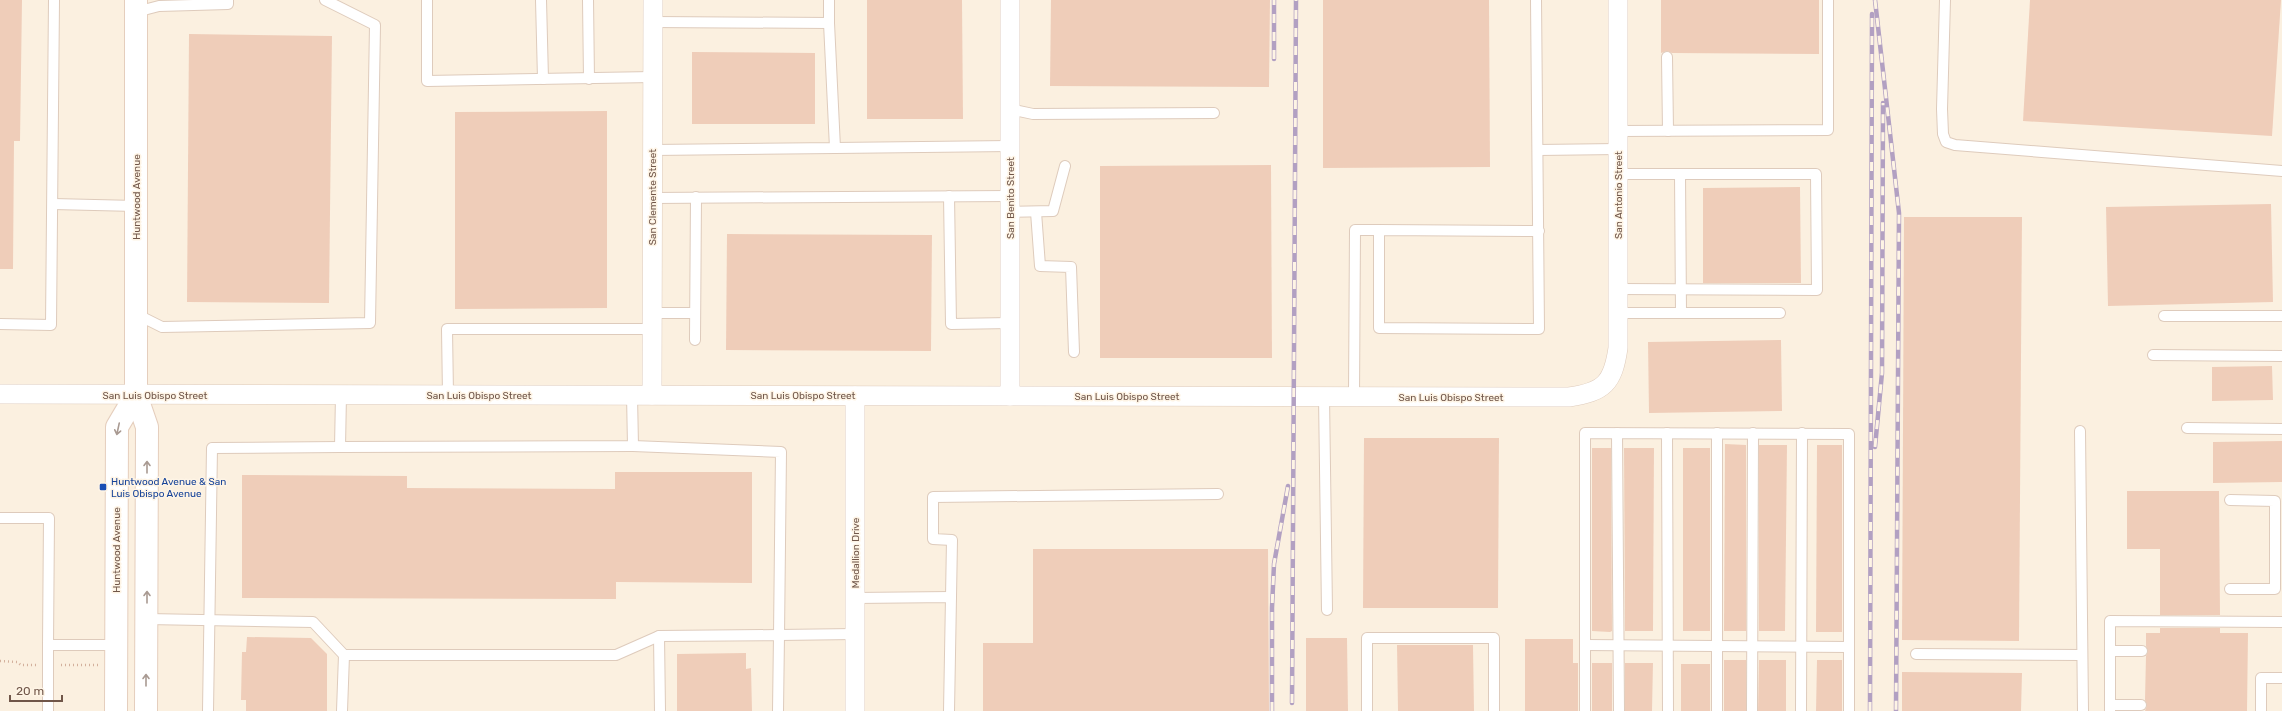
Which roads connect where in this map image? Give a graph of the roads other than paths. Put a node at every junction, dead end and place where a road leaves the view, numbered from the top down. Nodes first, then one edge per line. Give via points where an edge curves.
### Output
1 (54, 0) edge
2 (228, 0) edge
3 (325, 0) edge
4 (427, 0) edge
5 (541, 0) edge
6 (588, 0) edge
7 (653, 0) edge
8 (829, 0) edge
9 (1010, 0) edge
10 (1536, 0) edge
11 (1618, 0) edge
12 (1828, 0) edge
13 (1945, 0) edge
14 (203, 2) edge
15 (136, 6) edge
16 (653, 22) junction
17 (829, 23) junction
18 (1667, 57) dead end
19 (653, 77) junction
20 (589, 78) junction
21 (543, 79) junction
22 (1010, 110) junction
23 (1214, 113) dead end
24 (1668, 131) junction
25 (1618, 140) junction
26 (1010, 146) junction
27 (835, 148) junction
28 (653, 150) junction
29 (1538, 150) junction
30 (1066, 166) dead end
31 (2282, 171) edge
32 (1620, 174) junction
33 (1680, 174) junction
34 (949, 196) junction
35 (696, 197) junction
36 (652, 198) junction
37 (52, 204) junction
38 (1010, 204) junction
39 (136, 206) junction
40 (1036, 212) junction
41 (1379, 230) junction
42 (1539, 232) junction
43 (1618, 289) junction
44 (1680, 289) junction
45 (1681, 312) junction
46 (695, 313) junction
47 (1618, 313) junction
48 (1780, 313) dead end
49 (136, 314) junction
50 (2164, 316) dead end
51 (2282, 316) edge
52 (652, 321) junction
53 (1010, 323) junction
54 (0, 324) edge
55 (695, 340) dead end
56 (1074, 352) dead end
57 (2153, 355) dead end
58 (2282, 356) edge
59 (1604, 386) joint
60 (0, 394) edge
61 (136, 395) junction
62 (341, 395) junction
63 (448, 395) junction
64 (632, 395) junction
65 (652, 395) junction
66 (856, 396) junction
67 (1010, 396) junction
68 (1324, 396) junction
69 (1354, 396) junction
70 (2187, 428) dead end
71 (2282, 429) edge
72 (2080, 431) dead end
73 (1617, 433) junction
74 (1667, 433) junction
75 (1717, 433) junction
76 (1753, 433) junction
77 (1802, 433) junction
78 (633, 446) junction
79 (340, 447) junction
80 (1218, 494) dead end
81 (2230, 500) dead end
82 (0, 518) edge
83 (2279, 530) edge
84 (2279, 566) edge
85 (2230, 589) dead end
86 (855, 598) junction
87 (951, 598) junction
88 (1327, 610) dead end
89 (147, 620) junction
90 (208, 621) junction
91 (2282, 622) edge
92 (855, 634) junction
93 (779, 635) junction
94 (659, 636) junction
95 (48, 645) junction
96 (116, 646) junction
97 (1585, 646) junction
98 (1619, 646) junction
99 (1668, 646) junction
100 (1717, 646) junction
101 (1751, 646) junction
102 (1801, 646) junction
103 (1849, 647) junction
104 (2110, 651) junction
105 (2142, 651) dead end
106 (1916, 654) dead end
107 (344, 655) junction
108 (2082, 655) junction
109 (2282, 678) edge
110 (2141, 705) dead end
111 (2110, 708) edge
112 (48, 711) edge
113 (116, 711) edge
114 (146, 711) edge
115 (208, 711) edge
116 (342, 711) edge
117 (660, 711) edge
118 (778, 711) edge
119 (855, 711) edge
120 (949, 711) edge
121 (1367, 711) edge
122 (1494, 711) edge
123 (1585, 711) edge
124 (1619, 711) edge
125 (1668, 711) edge
126 (1717, 711) edge
127 (1752, 711) edge
128 (1801, 711) edge
129 (1849, 711) edge
130 (2083, 711) edge
131 (2261, 711) edge

1 - 37 lane
2 - 14 lane via 228,4
3 - 49 lane via 374,25 370,323 162,327
4 - 21 lane via 427,81
5 - 21 lane
6 - 20 lane
7 - 16 street, San Clemente Street
8 - 17 lane
9 - 22 street, San Benito Street
10 - 29 lane
11 - 25 street, San Antonio Street
12 - 24 lane via 1828,130
13 - 31 lane via 1942,109 1943,134 1946,142 1955,145
14 - 15 lane
15 - 39 street, Huntwood Avenue
16 - 17 lane
16 - 19 street, San Clemente Street
17 - 27 lane
18 - 24 lane
19 - 20 lane
19 - 28 street, San Clemente Street
20 - 21 lane
22 - 23 lane via 1033,114
22 - 26 street, San Benito Street
24 - 25 lane
25 - 29 lane
25 - 32 street, San Antonio Street
26 - 27 lane
26 - 38 street, San Benito Street
27 - 28 lane
28 - 36 street, San Clemente Street
29 - 42 lane
30 - 40 lane via 1053,211
32 - 33 lane
32 - 43 street, San Antonio Street
33 - 44 lane
33 - 44 lane via 1816,174 1817,290
34 - 35 lane
34 - 38 lane
34 - 53 lane via 951,324
35 - 36 lane
35 - 46 lane
36 - 52 street, San Clemente Street
37 - 39 lane
37 - 54 lane via 51,325
38 - 40 lane
38 - 53 street, San Benito Street
39 - 49 street, Huntwood Avenue
40 - 56 lane via 1040,266 1071,267
41 - 42 lane
41 - 42 lane via 1379,328 1539,330
41 - 69 lane via 1355,230
43 - 44 lane
43 - 47 street, San Antonio Street
44 - 45 lane
45 - 47 lane
45 - 48 lane
46 - 52 lane
46 - 55 lane
47 - 59 street, San Antonio Street via 1615,370
49 - 61 street, Huntwood Avenue
50 - 51 lane
52 - 63 lane via 447,329
52 - 65 street, San Clemente Street
53 - 67 street, San Benito Street
57 - 58 lane
59 - 69 street, San Luis Obispo Street via 1588,394 1569,397
60 - 61 street, San Luis Obispo Street
61 - 62 street, San Luis Obispo Street
89 -> 61 street, Huntwood Avenue via 147,427
61 -> 96 street, Huntwood Avenue via 117,427
62 - 63 street, San Luis Obispo Street
62 - 79 lane
63 - 64 street, San Luis Obispo Street
64 - 65 street, San Luis Obispo Street
64 - 78 lane
65 - 66 street, San Luis Obispo Street
66 - 67 street, San Luis Obispo Street
66 - 86 street, Medallion Drive
67 - 68 street, San Luis Obispo Street
68 - 69 street, San Luis Obispo Street
68 - 88 lane
70 - 71 lane
72 - 108 lane
73 - 74 lane
73 - 97 lane via 1585,433
73 - 98 lane
74 - 75 lane
74 - 99 lane
75 - 76 lane
75 - 100 lane
76 - 77 lane
76 - 101 lane
77 - 102 lane
77 - 103 lane via 1849,434
78 - 79 lane
78 - 93 lane via 781,452
79 - 90 lane via 212,448
80 - 87 lane via 933,498 933,539 952,540
81 - 83 lane via 2276,501
82 - 95 lane via 49,518
83 - 84 lane
84 - 85 lane via 2275,589
86 - 87 lane
86 - 92 street, Medallion Drive
87 - 120 lane
89 - 90 lane
114 -> 89 street, Huntwood Avenue
90 - 107 lane via 313,622
90 - 115 lane
91 - 104 lane via 2110,622
92 - 93 lane
92 - 119 street, Medallion Drive
93 - 94 lane
93 - 118 lane
94 - 107 lane via 616,655
94 - 117 lane
95 - 96 lane
95 - 112 lane
96 - 113 street, Huntwood Avenue
97 - 98 lane
97 - 123 lane
98 - 99 lane
98 - 124 lane
99 - 100 lane
99 - 125 lane
100 - 101 lane
100 - 126 lane
101 - 102 lane
101 - 127 lane
102 - 103 lane
102 - 128 lane
103 - 129 lane
104 - 105 lane
104 - 111 lane
106 - 108 lane
107 - 116 lane
108 - 130 lane
109 - 131 lane via 2261,678
110 - 111 lane
121 - 122 lane via 1367,638 1494,638

